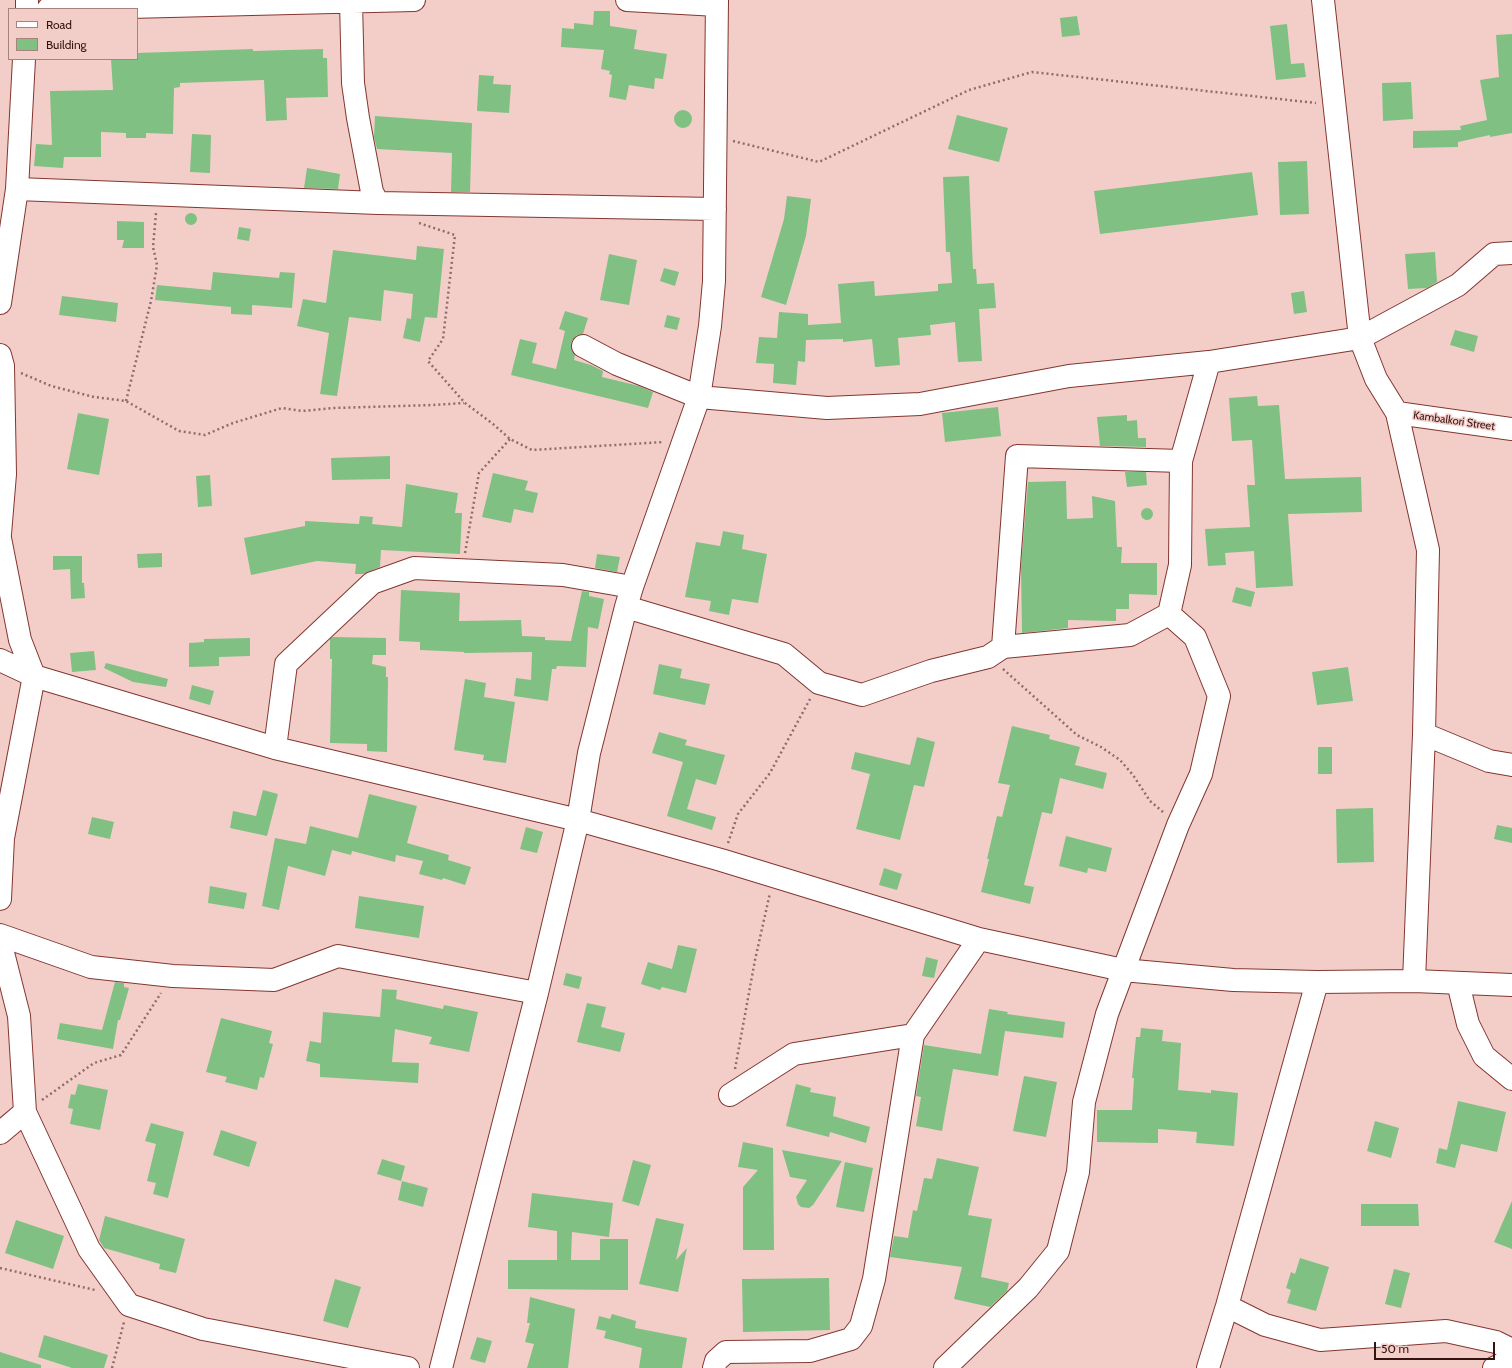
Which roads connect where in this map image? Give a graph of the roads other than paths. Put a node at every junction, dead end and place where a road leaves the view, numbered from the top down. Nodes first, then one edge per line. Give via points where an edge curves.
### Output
1 (414, 0) edge
2 (627, 0) edge
3 (1323, 0) edge
4 (351, 2) junction
5 (717, 2) edge
6 (91, 8) edge
7 (24, 60) edge
8 (17, 189) junction
9 (378, 204) junction
10 (716, 209) junction
11 (1512, 253) edge
12 (0, 303) edge
13 (1360, 338) junction
14 (583, 346) dead end
15 (2, 361) edge
16 (1209, 362) junction
17 (699, 397) junction
18 (1397, 413) junction
19 (1512, 429) edge
20 (1181, 461) junction
21 (0, 534) edge
22 (0, 538) edge
23 (629, 597) junction
24 (1169, 614) junction
25 (996, 652) junction
26 (0, 660) edge
27 (34, 676) junction
28 (1424, 734) junction
29 (275, 748) junction
30 (1512, 765) edge
31 (578, 820) junction
32 (0, 899) edge
33 (0, 935) edge
34 (979, 939) junction
35 (0, 941) edge
36 (1123, 970) junction
37 (1414, 981) junction
38 (1316, 982) junction
39 (1458, 983) junction
40 (1512, 985) edge
41 (537, 994) junction
42 (912, 1035) junction
43 (1512, 1079) edge
44 (730, 1095) road end
45 (25, 1112) junction
46 (0, 1133) edge
47 (1227, 1306) junction
48 (1512, 1350) edge
49 (1512, 1359) edge
50 (408, 1368) edge
51 (441, 1368) edge
52 (714, 1368) edge
53 (946, 1368) edge
54 (1208, 1368) edge
55 (1494, 1368) edge

1 - 4 street
2 - 5 street
3 - 13 street
4 - 6 street
4 - 9 street via 353,83 372,192
5 - 10 street
7 - 8 street
8 - 9 street
8 - 12 street
9 - 10 street
10 - 17 street via 714,288
11 - 13 street via 1494,254 1458,285
13 - 16 street
13 - 18 street via 1376,379
14 - 17 street via 617,364
15 - 21 street via 5,474
16 - 17 street via 1069,376 920,404 827,408
16 - 20 street
17 - 23 street
18 - 19 street, Kambalkori Street
18 - 28 street via 1428,550
20 - 24 street via 1180,565
20 - 25 street via 1017,456
22 - 27 street via 20,640
23 - 25 street via 784,654 819,683 862,695
23 - 29 street via 563,575 463,569 414,568 372,583 286,664
23 - 31 street via 589,754
24 - 25 street via 1130,635
24 - 36 street via 1195,637 1219,696 1201,774 1178,825
26 - 27 street
27 - 29 street
27 - 32 street via 3,838
28 - 30 street via 1489,760
28 - 37 street
29 - 31 street
31 - 34 street via 721,860
31 - 41 street
33 - 41 street via 91,967 173,976 274,980 338,956
34 - 36 street
34 - 42 street
35 - 45 street via 19,1016
36 - 38 street via 1233,980
36 - 53 street via 1107,1014 1084,1102 1078,1172 1058,1251 1028,1288
37 - 38 street
37 - 39 street
38 - 47 street
39 - 40 street
39 - 43 street via 1468,1024 1484,1056
41 - 51 street
42 - 44 street via 794,1054
42 - 52 street via 874,1279 861,1326 851,1339 810,1350 726,1352 716,1361
45 - 46 street
45 - 50 street via 89,1249 129,1305 203,1329
47 - 48 street via 1265,1325 1320,1340 1446,1331 1496,1342
47 - 54 street
49 - 55 street

